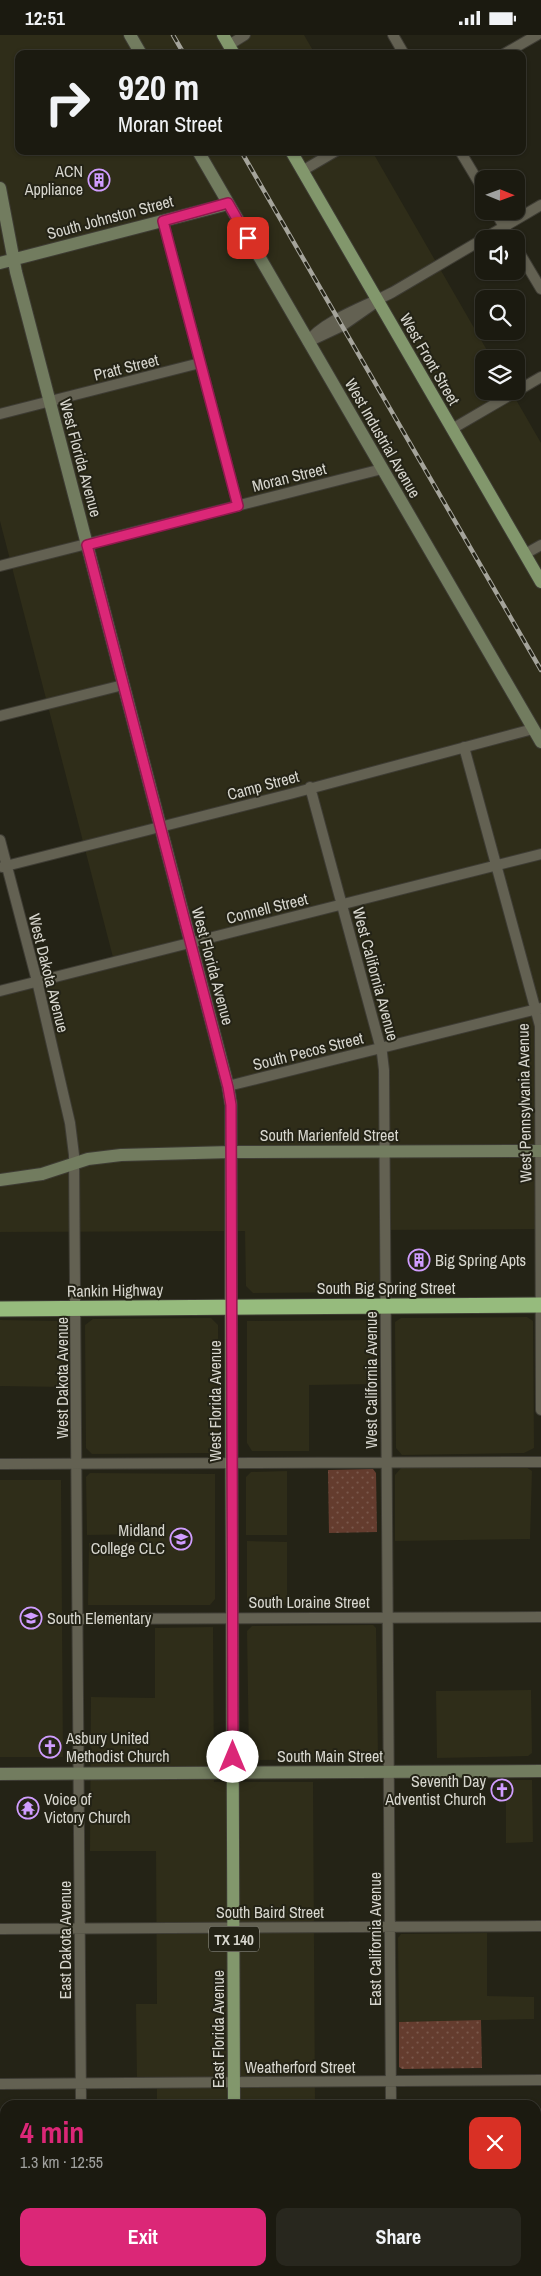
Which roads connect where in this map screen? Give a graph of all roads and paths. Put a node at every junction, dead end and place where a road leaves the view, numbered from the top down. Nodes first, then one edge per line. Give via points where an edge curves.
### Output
1 (130, 35) edge
2 (245, 35) edge
3 (393, 35) edge
4 (537, 35) edge
5 (228, 44) edge
6 (139, 50) edge
7 (402, 50) edge
8 (511, 50) edge
9 (200, 155) edge
10 (292, 155) edge
11 (329, 155) edge
12 (462, 155) edge
13 (302, 171) junction
14 (475, 176) edge
15 (0, 187) edge
16 (228, 203) junction
17 (541, 205) edge
18 (500, 220) edge
19 (163, 221) junction
20 (504, 227) junction
21 (506, 230) edge
22 (13, 260) junction
23 (525, 262) edge
24 (0, 263) edge
25 (541, 289) edge
26 (378, 301) junction
27 (308, 342) junction
28 (200, 363) junction
29 (541, 377) edge
30 (50, 402) junction
31 (0, 414) edge
32 (452, 429) junction
33 (382, 469) junction
34 (238, 506) junction
35 (87, 545) junction
36 (541, 545) edge
37 (525, 554) junction
38 (0, 567) edge
39 (541, 582) edge
40 (123, 685) junction
41 (0, 716) edge
42 (534, 729) junction
43 (541, 742) edge
44 (464, 747) junction
45 (310, 787) junction
46 (160, 827) junction
47 (0, 840) edge
48 (541, 854) edge
49 (498, 865) junction
50 (3, 867) edge
51 (342, 904) junction
52 (190, 943) junction
53 (37, 981) junction
54 (0, 991) edge
55 (539, 1008) edge
56 (381, 1048) junction
57 (228, 1087) junction
58 (385, 1151) junction
59 (540, 1151) edge
60 (231, 1152) junction
61 (75, 1165) junction
62 (0, 1180) edge
63 (541, 1305) edge
64 (386, 1306) junction
65 (231, 1307) junction
66 (76, 1308) junction
67 (0, 1309) edge
68 (541, 1410) edge
69 (541, 1461) edge
70 (387, 1462) junction
71 (77, 1463) junction
72 (232, 1463) junction
73 (0, 1464) edge
74 (388, 1617) junction
75 (541, 1617) edge
76 (232, 1618) junction
77 (78, 1619) junction
78 (541, 1771) edge
79 (389, 1772) junction
80 (233, 1773) junction
81 (0, 1774) edge
82 (78, 1774) junction
83 (390, 1926) junction
84 (541, 1926) edge
85 (234, 1927) junction
86 (80, 1928) junction
87 (0, 1929) edge
88 (541, 2080) edge
89 (391, 2081) junction
90 (234, 2082) junction
91 (80, 2083) junction
92 (0, 2084) edge
93 (80, 2100) edge
94 (234, 2100) edge
95 (391, 2100) edge

1 - 6 street
2 - 5 street
3 - 7 street
4 - 8 street
9 - 16 street, West Industrial Avenue
10 - 13 main road, West Front Street
11 - 13 street
12 - 14 street
13 - 26 main road, West Front Street
15 - 22 street, West Florida Avenue
16 - 19 street, South Johnston Street
16 - 27 street, West Industrial Avenue
17 - 20 street
18 - 20 street
19 - 22 street, South Johnston Street
19 - 28 street
20 - 21 street
20 - 26 street
22 - 24 street, South Johnston Street
22 - 30 street, West Florida Avenue
23 - 25 street
26 - 27 street via 363,304 313,333
26 - 32 main road, West Front Street
27 - 33 street, West Industrial Avenue
28 - 30 street, Pratt Street
28 - 34 street
29 - 32 street
30 - 31 street, Pratt Street
30 - 35 street, West Florida Avenue
32 - 37 main road, West Front Street
33 - 34 street, Moran Street
33 - 42 street, West Industrial Avenue
34 - 35 street, Moran Street
35 - 38 street, Moran Street
35 - 40 street, West Florida Avenue
36 - 37 street
37 - 39 main road, West Front Street
40 - 41 street
40 - 46 street, West Florida Avenue
42 - 43 street, West Industrial Avenue
42 - 44 street, Camp Street
44 - 45 street, Camp Street
44 - 49 street, West Pennsylvania Avenue
45 - 46 street, Camp Street
45 - 51 street, West California Avenue
46 - 50 street, Camp Street
46 - 52 street, West Florida Avenue
47 - 50 street, West Dakota Avenue
48 - 49 street, Connell Street
49 - 51 street, Connell Street
49 - 55 street, West Pennsylvania Avenue
50 - 53 street, West Dakota Avenue
51 - 52 street, Connell Street
51 - 56 street, West California Avenue
52 - 53 street, Connell Street
52 - 57 street, West Florida Avenue
53 - 54 street, Connell Street
53 - 61 street, West Dakota Avenue via 70,1123
55 - 56 street, South Pecos Street
55 - 59 street, West Pennsylvania Avenue
56 - 57 street, South Pecos Street
56 - 58 street, West California Avenue
57 - 60 street, West Florida Avenue
58 - 59 street, South Marienfeld Street
58 - 60 street, South Marienfeld Street
58 - 64 street, West California Avenue
59 - 63 street, West Pennsylvania Avenue
60 - 61 street, South Marienfeld Street via 111,1155
60 - 65 street, West Florida Avenue
61 - 62 street, South Marienfeld Street
61 - 66 street, West Dakota Avenue
63 - 64 highway, South Big Spring Street
63 - 68 street, West Pennsylvania Avenue
64 - 65 highway, South Big Spring Street
64 - 70 street, West California Avenue
65 - 66 highway, Rankin Highway
65 - 72 main road, West Florida Avenue / TX 140
66 - 67 highway, Rankin Highway
66 - 71 street, West Dakota Avenue
69 - 70 street
70 - 72 street
70 - 74 street, West California Avenue
71 - 72 street
71 - 73 street
71 - 77 street, West Dakota Avenue
72 - 76 main road, West Florida Avenue / TX 140
74 - 75 street, South Loraine Street
74 - 76 street, South Loraine Street
74 - 79 street, West California Avenue
76 - 77 street, South Loraine Street
76 - 80 main road, West Florida Avenue / TX 140
77 - 82 street, West Dakota Avenue
78 - 79 street, South Main Street
79 - 80 street, South Main Street
79 - 83 street, East California Avenue
80 - 82 street, South Main Street
80 - 85 main road, East Florida Avenue / TX 140
81 - 82 street, South Main Street
82 - 86 street, East Dakota Avenue
83 - 84 street, South Baird Street
83 - 85 street, South Baird Street
83 - 89 street, East California Avenue
85 - 86 street, South Baird Street
85 - 90 main road, East Florida Avenue / TX 140
86 - 87 street, South Baird Street
86 - 91 street, East Dakota Avenue
88 - 89 street, Weatherford Street
89 - 90 street, Weatherford Street
89 - 95 street, East California Avenue
90 - 91 street, Weatherford Street
90 - 94 main road, East Florida Avenue / TX 140
91 - 92 street, Weatherford Street
91 - 93 street, East Dakota Avenue

